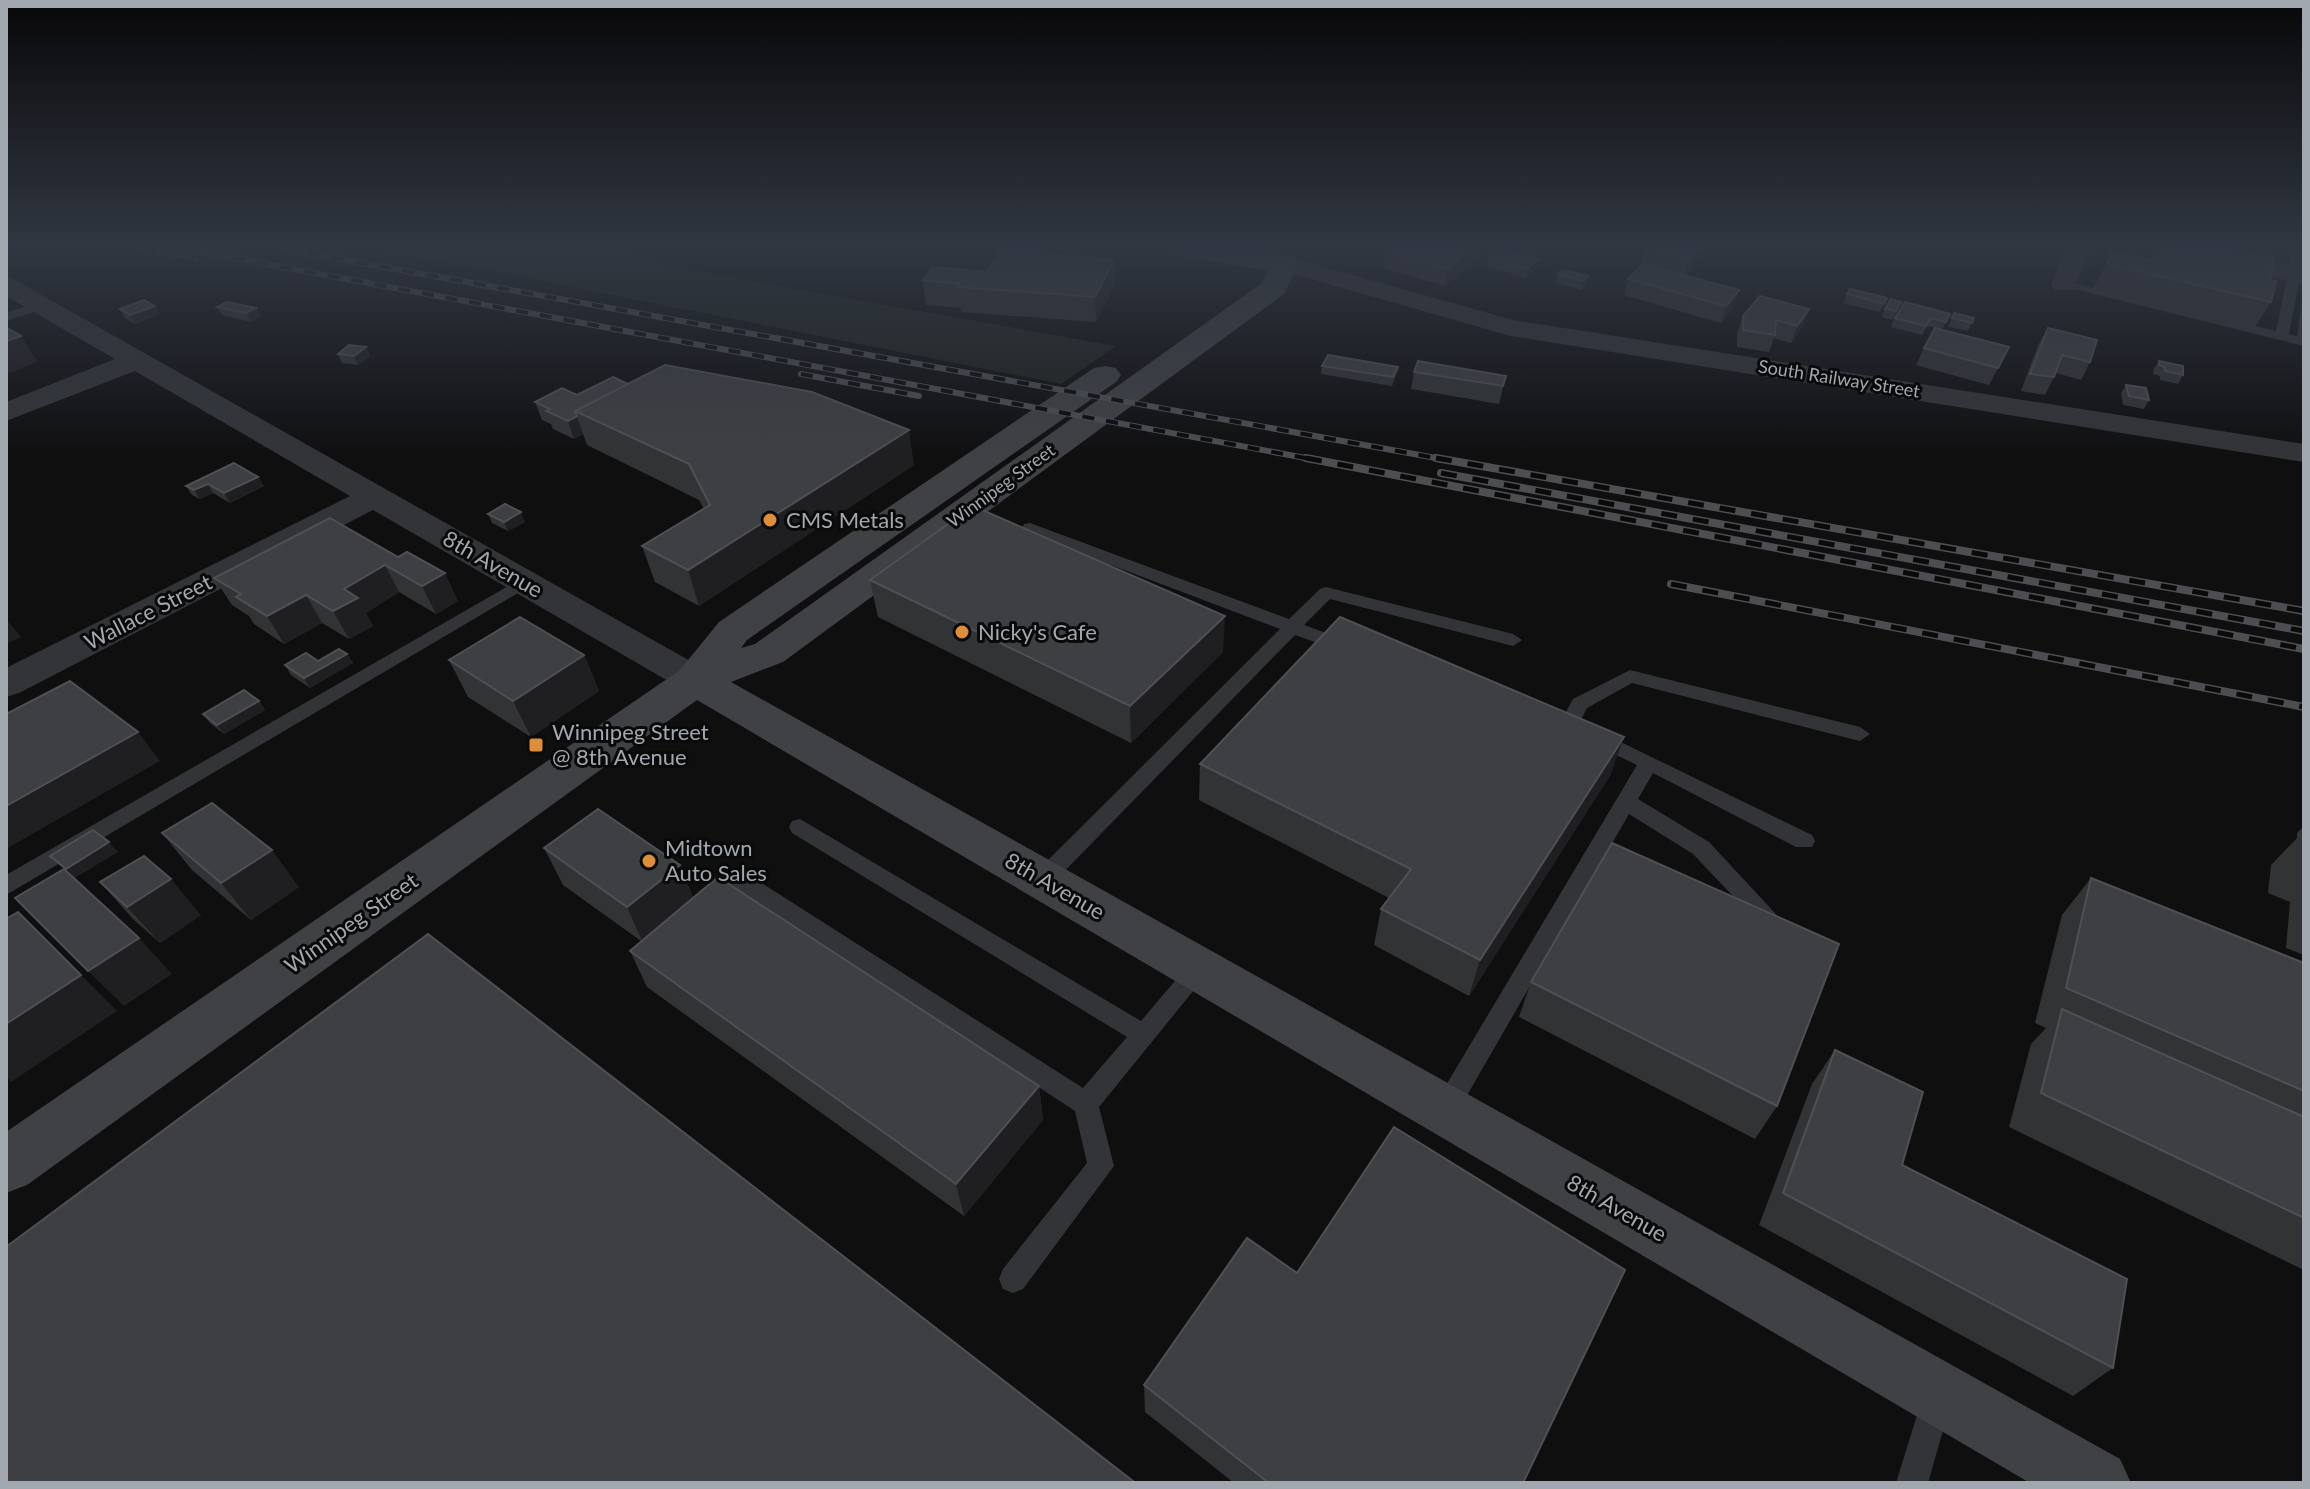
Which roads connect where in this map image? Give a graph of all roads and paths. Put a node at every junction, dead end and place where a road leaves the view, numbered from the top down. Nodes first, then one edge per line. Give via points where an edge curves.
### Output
1 (65, 318) edge
2 (1185, 318) edge
3 (1483, 318) edge
4 (2204, 318) edge
5 (2287, 318) edge
6 (2282, 337) junction
7 (2304, 342) edge
8 (138, 360) junction
9 (6, 412) edge
10 (2304, 453) edge
11 (375, 496) junction
12 (1030, 528) edge
13 (524, 582) junction
14 (1292, 627) junction
15 (1513, 640) dead end
16 (1365, 653) edge
17 (695, 680) junction
18 (6, 684) edge
19 (1860, 734) dead end
20 (1649, 762) junction
21 (1628, 803) junction
22 (800, 827) dead end
23 (1804, 841) dead end
24 (738, 879) dead end
25 (1043, 879) junction
26 (6, 886) edge
27 (1793, 944) edge
28 (1199, 969) junction
29 (1144, 1035) junction
30 (1086, 1104) junction
31 (1445, 1110) junction
32 (6, 1166) edge
33 (1013, 1279) dead end
34 (1939, 1393) junction
35 (1912, 1483) edge
36 (2096, 1483) edge

1 - 8 street, 8th Avenue
2 - 17 main road, Winnipeg Street via 733,631
3 - 10 street, South Railway Street via 1511,328
4 - 6 lane
5 - 6 lane
6 - 7 lane
8 - 9 street
8 - 11 street, 8th Avenue
11 - 13 street, 8th Avenue
11 - 18 street, Wallace Street
12 - 14 lane
13 - 17 street, 8th Avenue
13 - 26 lane
14 - 15 lane via 1326,593
14 - 16 lane
14 - 25 lane
17 - 25 main road, 8th Avenue
17 - 32 main road, Winnipeg Street
19 - 20 lane via 1630,676 1580,704 1562,723
20 - 21 lane
20 - 23 lane
21 - 27 lane via 1701,848
21 - 31 lane
22 - 29 lane
24 - 30 lane
25 - 28 main road, 8th Avenue
28 - 29 lane
28 - 31 main road, 8th Avenue
29 - 30 lane
30 - 33 lane via 1101,1166
31 - 34 main road, 8th Avenue
34 - 35 lane
34 - 36 main road, 8th Avenue

